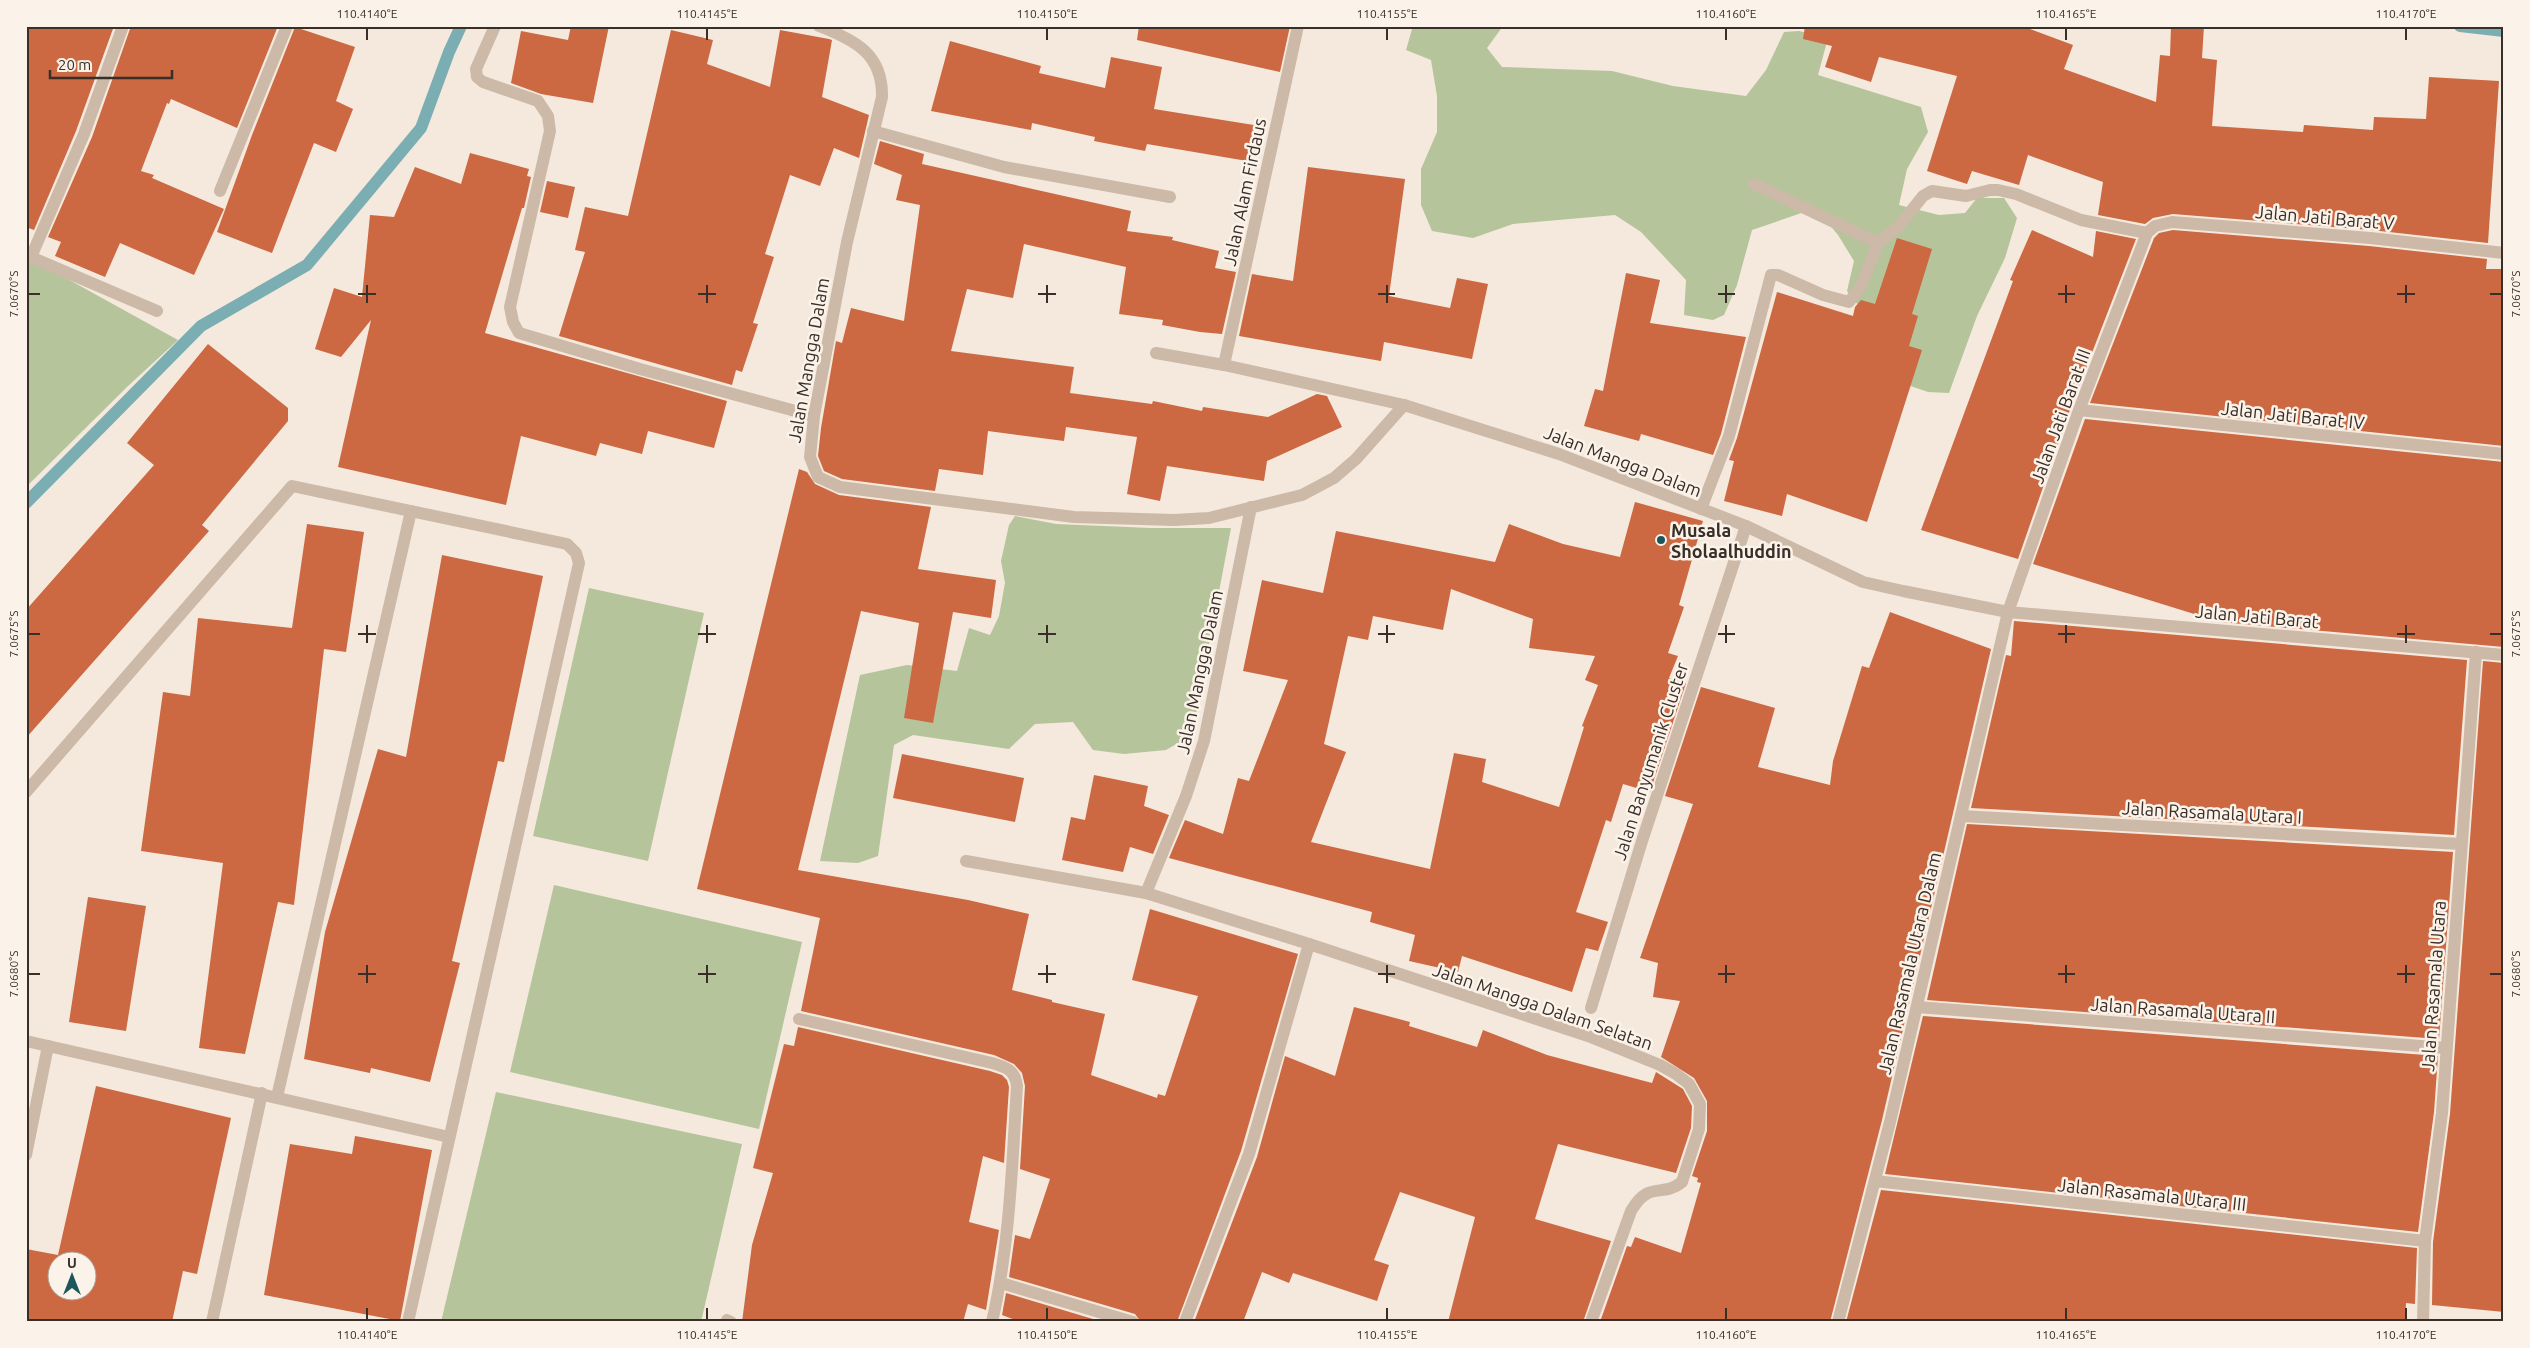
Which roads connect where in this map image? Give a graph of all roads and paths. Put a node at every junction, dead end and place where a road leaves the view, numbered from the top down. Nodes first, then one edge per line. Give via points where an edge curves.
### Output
1 (123, 26) edge
2 (287, 26) edge
3 (495, 26) edge
4 (819, 26) edge
5 (1298, 26) edge
6 (873, 131) junction
7 (1754, 184) dead end
8 (220, 191) dead end
9 (1170, 197) dead end
10 (2146, 232) junction
11 (1878, 243) junction
12 (2504, 253) edge
13 (28, 256) edge
14 (157, 311) dead end
15 (1156, 353) dead end
16 (1224, 365) junction
17 (1404, 405) junction
18 (2079, 410) junction
19 (814, 416) junction
20 (2504, 454) edge
21 (1251, 507) junction
22 (1701, 509) junction
23 (411, 512) junction
24 (1746, 526) junction
25 (2008, 612) junction
26 (2476, 652) junction
27 (2504, 655) edge
28 (26, 792) edge
29 (1961, 816) junction
30 (2461, 844) junction
31 (966, 861) dead end
32 (1146, 893) junction
33 (1309, 944) junction
34 (1917, 1007) junction
35 (1590, 1008) dead end
36 (799, 1019) dead end
37 (26, 1041) edge
38 (48, 1046) junction
39 (2446, 1048) junction
40 (262, 1093) junction
41 (277, 1097) junction
42 (449, 1137) junction
43 (26, 1155) edge
44 (1875, 1181) junction
45 (2425, 1241) junction
46 (1001, 1283) junction
47 (212, 1322) edge
48 (408, 1322) edge
49 (992, 1322) edge
50 (1133, 1322) edge
51 (1184, 1322) edge
52 (1591, 1322) edge
53 (1838, 1322) edge
54 (2423, 1322) edge

1 - 13 street via 84,134
2 - 8 street
3 - 19 street via 476,69 477,77 538,101 548,116 550,131 510,307 512,322 519,333
4 - 6 street, Jalan Mangga Dalam via 862,48 875,62 882,79 882,97
5 - 16 street, Jalan Alam Firdaus
6 - 9 street via 1004,166
6 - 19 street, Jalan Mangga Dalam via 847,242
7 - 11 street
10 - 11 street via 2081,220 1998,190 1966,196 1932,191 1923,196 1899,226
10 - 12 street, Jalan Jati Barat V via 2172,222
10 - 18 street, Jalan Jati Barat III
11 - 22 street via 1861,286 1849,302 1823,295 1778,275 1769,276 1728,436
13 - 14 street
15 - 16 street
16 - 17 street
17 - 21 street, Jalan Mangga Dalam via 1356,459 1334,478 1302,495
17 - 22 street, Jalan Mangga Dalam via 1559,454
18 - 20 street, Jalan Jati Barat IV
18 - 25 street, Jalan Jati Barat III
19 - 21 street, Jalan Mangga Dalam via 810,457 813,469 818,477 840,487 1074,517 1174,520 1208,518
21 - 32 street, Jalan Mangga Dalam via 1204,742 1186,796
22 - 24 street, Jalan Mangga Dalam
23 - 28 street via 292,486
23 - 41 street
23 - 42 street via 567,544 576,553 579,563
24 - 25 street, Jalan Mangga Dalam via 1863,582
24 - 35 street, Jalan Banyumanik Cluster
25 - 26 street, Jalan Jati Barat
25 - 29 street, Jalan Rasamala Utara Dalam
26 - 27 street, Jalan Jati Barat
26 - 30 street, Jalan Rasamala Utara
29 - 30 street, Jalan Rasamala Utara I
29 - 34 street, Jalan Rasamala Utara Dalam
30 - 39 street, Jalan Rasamala Utara
31 - 32 street
32 - 33 street, Jalan Mangga Dalam Selatan
33 - 51 street via 1249,1154
33 - 52 street, Jalan Mangga Dalam Selatan via 1588,1036 1660,1065 1689,1084 1700,1104 1701,1116 1682,1182 1676,1187 1639,1197
34 - 39 street, Jalan Rasamala Utara II
34 - 44 street, Jalan Rasamala Utara Dalam
36 - 46 street via 1011,1069 1017,1086 1011,1193
37 - 38 street
38 - 40 street
38 - 43 street
39 - 45 street, Jalan Rasamala Utara via 2442,1113
40 - 41 street
40 - 47 street
41 - 42 street
42 - 48 street
44 - 45 street, Jalan Rasamala Utara III
44 - 53 street, Jalan Rasamala Utara Dalam
45 - 54 street, Jalan Rasamala Utara
46 - 49 street
46 - 50 street

